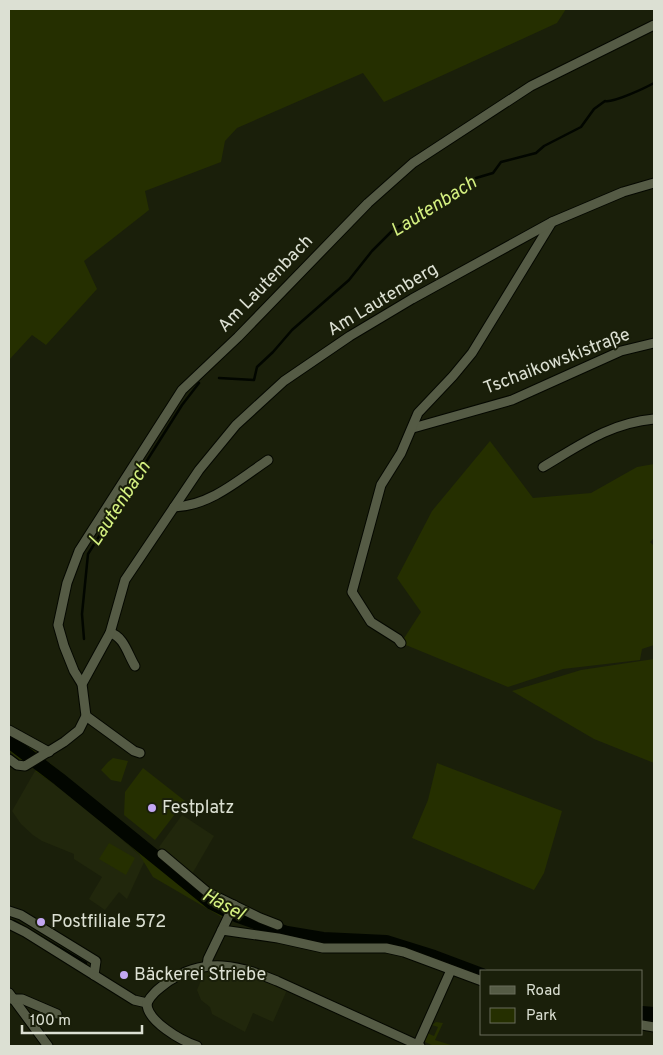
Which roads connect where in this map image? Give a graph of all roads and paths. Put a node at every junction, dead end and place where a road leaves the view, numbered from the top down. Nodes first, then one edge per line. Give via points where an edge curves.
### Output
1 (654, 25) edge
2 (654, 183) edge
3 (552, 222) junction
4 (654, 343) edge
5 (654, 419) edge
6 (413, 428) junction
7 (268, 460) dead end
8 (543, 467) dead end
9 (174, 508) junction
10 (110, 633) junction
11 (401, 643) dead end
12 (134, 666) dead end
13 (82, 684) junction
14 (86, 716) junction
15 (9, 730) edge
16 (140, 753) dead end
17 (46, 754) junction
18 (9, 758) edge
19 (162, 854) dead end
20 (234, 905) junction
21 (9, 913) edge
22 (9, 924) edge
23 (278, 925) dead end
24 (222, 930) junction
25 (51, 941) junction
26 (207, 966) junction
27 (451, 970) junction
28 (94, 975) junction
29 (480, 980) edge
30 (10, 997) edge
31 (147, 1003) junction
32 (57, 1014) dead end
33 (48, 1046) edge
34 (197, 1046) edge
35 (418, 1046) edge

1 - 13 street, Am Lautenbach via 531,86 413,163 368,203 182,390 79,551 66,583 58,625 74,671
2 - 3 street, Am Lautenberg via 623,192
3 - 6 street, Tschaikowskistraße via 472,353 418,413
3 - 9 street, Am Lautenberg via 405,303 284,381 236,424
4 - 6 street, Tschaikowskistraße via 621,352 512,400
5 - 8 street via 611,428
6 - 11 street, Tschaikowskistraße via 381,485 352,592 371,622
7 - 9 street via 216,495
9 - 10 street, Am Lautenberg via 125,580
10 - 12 street via 122,641
10 - 13 street, Am Lautenberg
13 - 14 street
14 - 16 street
14 - 17 street via 79,730
15 - 17 street
17 - 18 street via 21,766
19 - 20 street via 207,892
20 - 23 street
20 - 24 street
21 - 25 street via 21,915
22 - 25 street
24 - 26 street
24 - 27 street via 323,948 386,948
25 - 28 street
25 - 28 street via 96,961
26 - 31 street via 180,974 154,992
26 - 35 street via 233,966 260,974
27 - 29 street
27 - 35 street
28 - 31 street via 134,1000
30 - 32 street
30 - 33 street
31 - 34 street via 150,1015 173,1035

